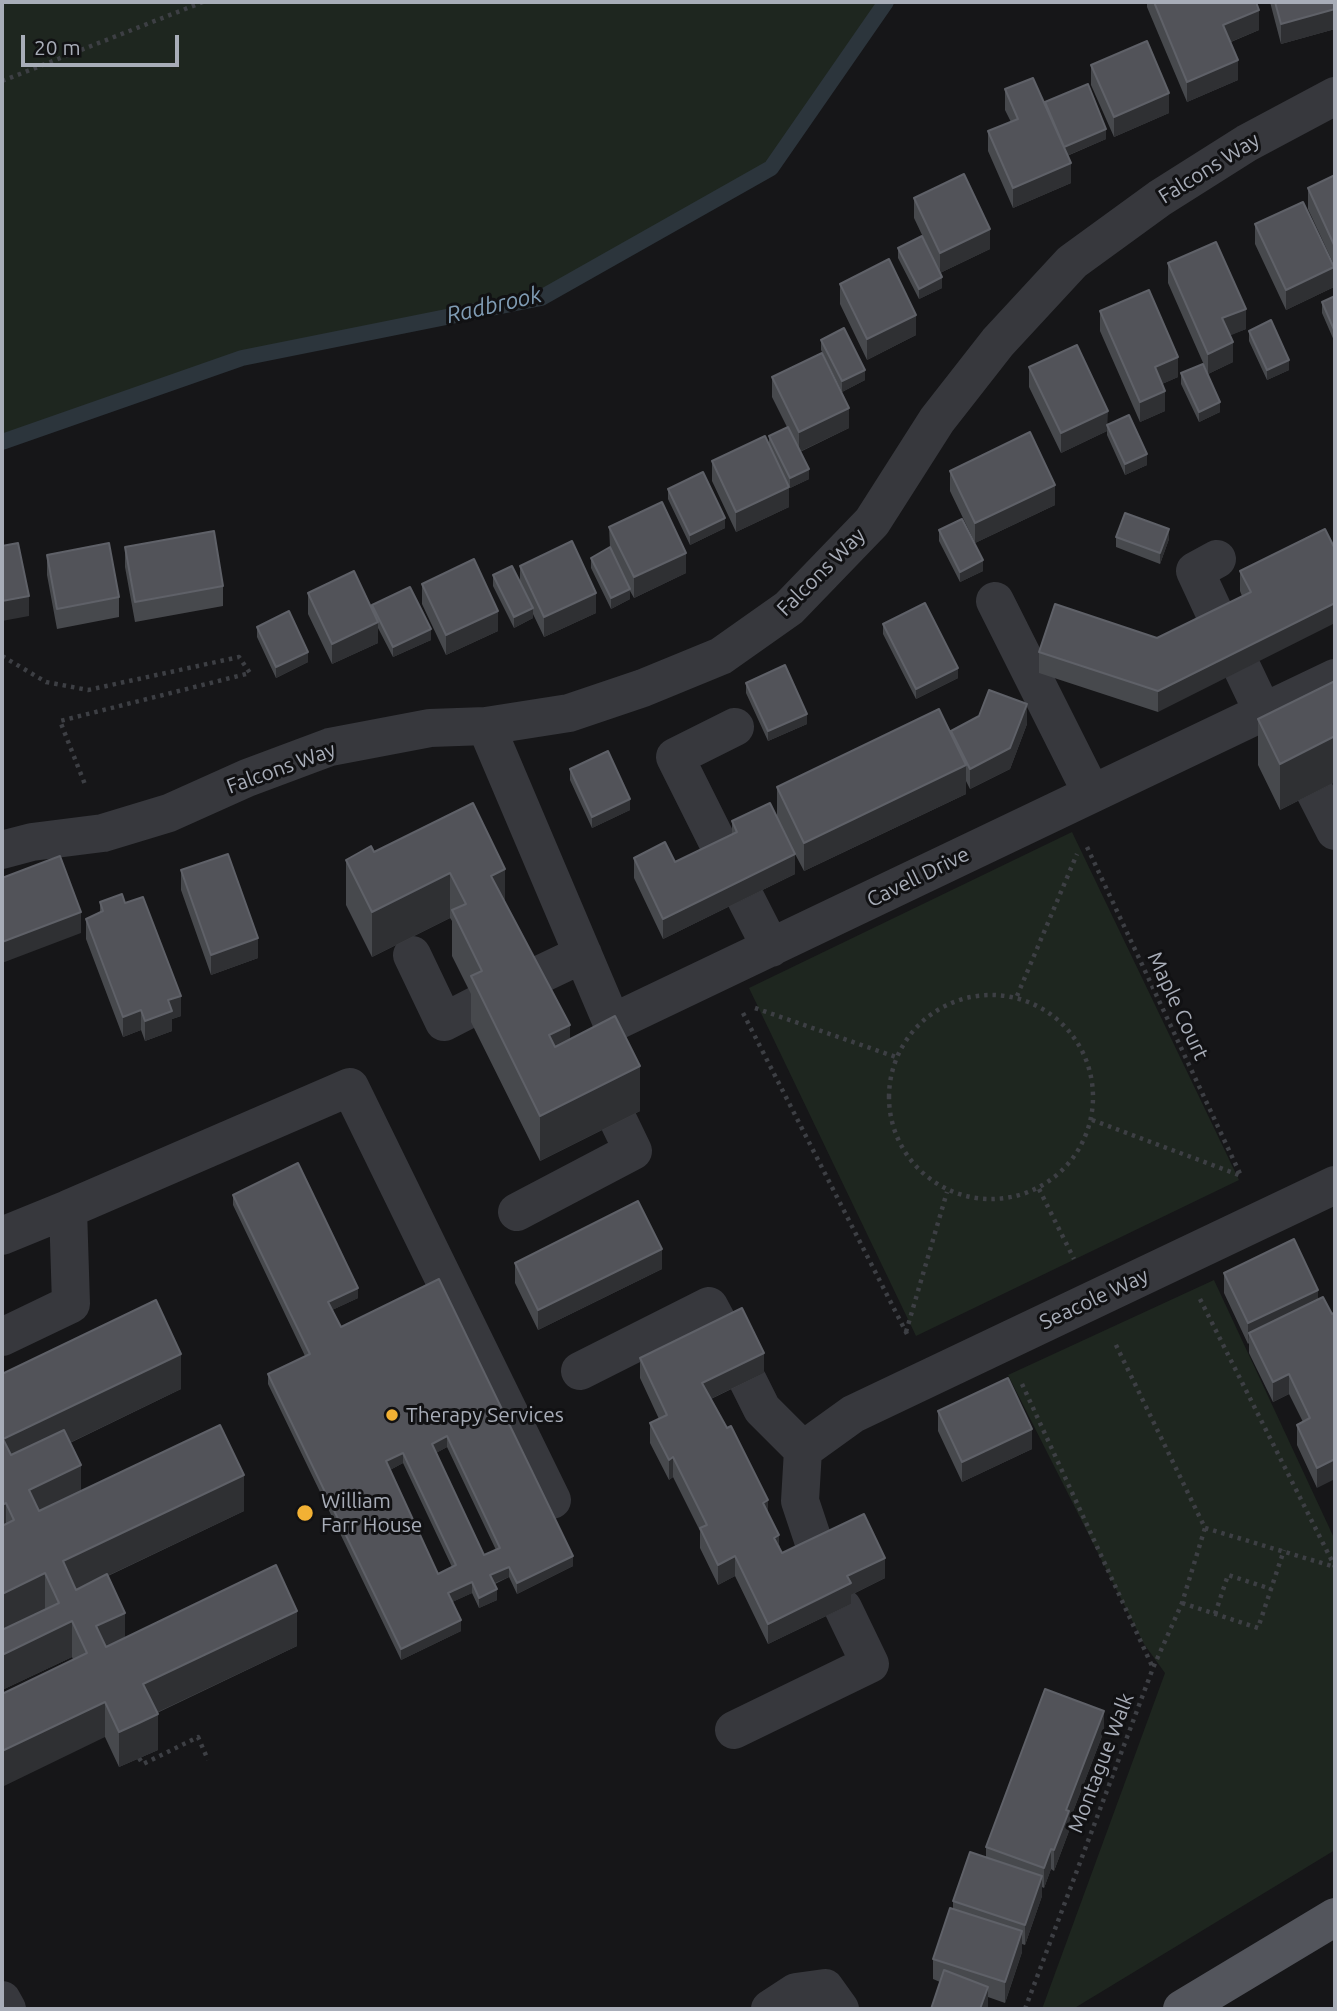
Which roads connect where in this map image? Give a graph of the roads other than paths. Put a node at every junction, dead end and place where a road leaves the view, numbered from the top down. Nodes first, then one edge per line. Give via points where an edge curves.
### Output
1 (1335, 96) edge
2 (1217, 559) dead end
3 (995, 601) dead end
4 (1221, 627) edge
5 (1243, 670) edge
6 (1335, 678) edge
7 (1274, 719) junction
8 (486, 726) junction
9 (735, 727) dead end
10 (1315, 792) edge
11 (1092, 794) junction
12 (1335, 831) edge
13 (2, 850) edge
14 (725, 857) edge
15 (746, 899) edge
16 (771, 948) junction
17 (583, 954) junction
18 (412, 956) dead end
19 (522, 983) edge
20 (477, 1005) edge
21 (612, 1023) junction
22 (588, 1055) edge
23 (619, 1122) edge
24 (1335, 1185) edge
25 (68, 1209) junction
26 (517, 1212) dead end
27 (2, 1236) edge
28 (725, 1336) edge
29 (2, 1337) edge
30 (580, 1371) dead end
31 (748, 1381) edge
32 (803, 1450) junction
33 (552, 1500) dead end
34 (818, 1555) edge
35 (843, 1608) edge
36 (734, 1730) dead end
37 (1335, 1917) edge
38 (2, 2000) edge
39 (6, 2009) edge
40 (770, 2009) edge
41 (840, 2009) edge
42 (1182, 2009) edge

1 - 8 street, Falcons Way via 1247,143 1072,262 998,342 937,419 872,522 789,608 722,656 643,688 569,713
2 - 4 street via 1195,571
3 - 11 street
5 - 7 street
6 - 7 street, Cavell Drive
7 - 11 street, Cavell Drive
8 - 13 street, Falcons Way via 430,728 330,747 169,813 103,833
8 - 17 street
9 - 14 street via 675,757
10 - 12 street
11 - 16 street, Cavell Drive
15 - 16 street
16 - 21 street, Cavell Drive via 730,987
17 - 19 street
17 - 21 street
18 - 20 street via 444,1022
21 - 22 street
23 - 26 street via 633,1151
24 - 32 street, Seacole Way via 853,1414
25 - 27 street
25 - 29 street via 71,1304
25 - 33 street via 350,1087
28 - 30 street via 709,1306
31 - 32 street via 762,1409
32 - 34 street via 800,1502
35 - 36 street via 870,1664
37 - 42 main road
38 - 39 street
40 - 41 street via 796,1992 825,1988

